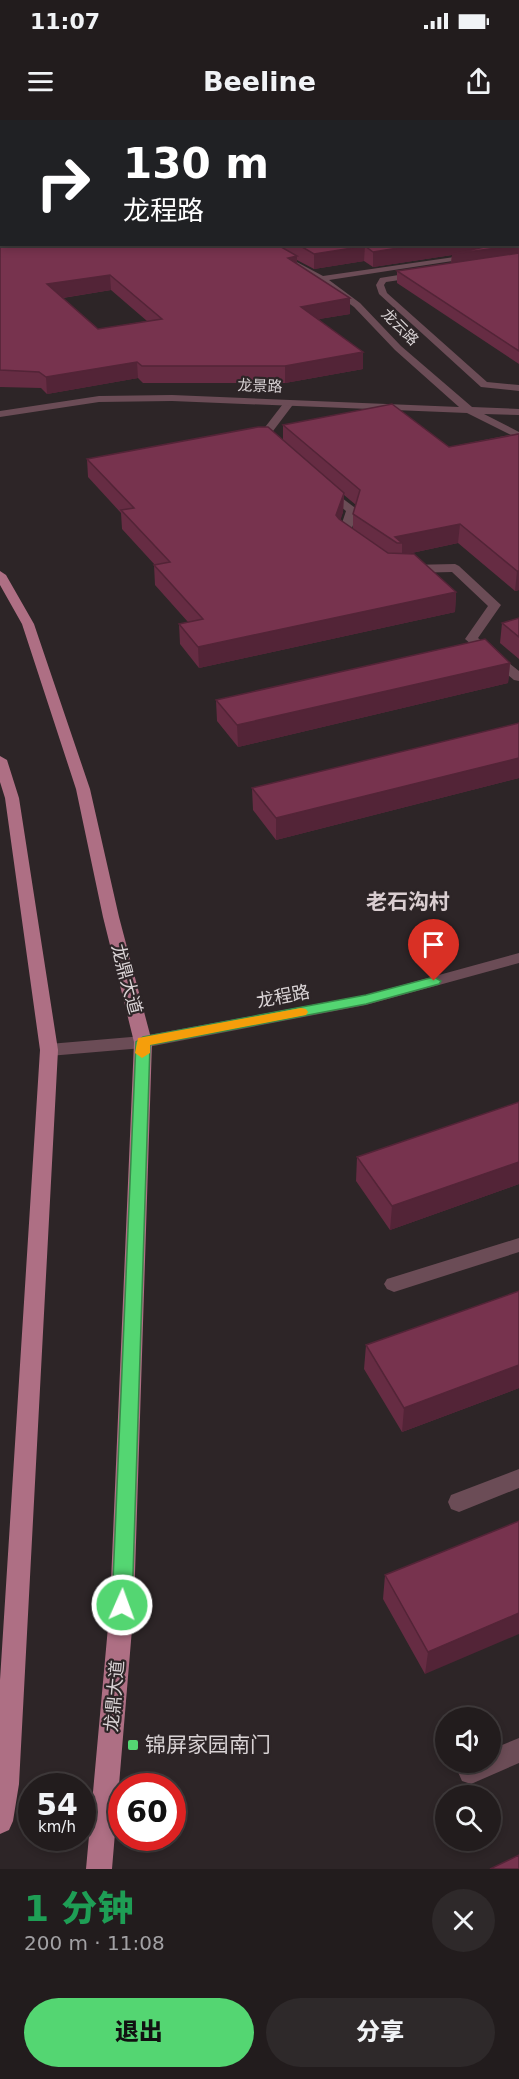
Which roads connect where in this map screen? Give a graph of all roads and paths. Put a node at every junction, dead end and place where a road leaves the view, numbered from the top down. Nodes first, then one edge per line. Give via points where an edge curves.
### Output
1 (260, 246) edge
2 (482, 255) edge
3 (422, 274) edge
4 (322, 279) junction
5 (519, 388) edge
6 (290, 402) junction
7 (469, 410) junction
8 (519, 412) edge
9 (0, 414) edge
10 (519, 436) edge
11 (288, 455) edge
12 (319, 483) edge
13 (363, 549) edge
14 (392, 569) edge
15 (0, 575) edge
16 (519, 677) edge
17 (0, 760) edge
18 (519, 958) edge
19 (143, 1042) junction
20 (49, 1050) junction
21 (519, 1245) edge
22 (394, 1284) dead end
23 (519, 1478) edge
24 (459, 1502) dead end
25 (519, 1750) edge
26 (501, 1758) edge
27 (0, 1821) edge
28 (99, 1869) edge

1 - 4 street, 龙云路
2 - 4 street
3 - 5 street via 383,280 383,294 484,385
4 - 7 street, 龙云路 via 357,305 398,348
6 - 7 street, 龙景路
6 - 9 street, 龙景路 via 99,399
6 - 11 street via 264,435
7 - 8 street, 龙景路
7 - 10 street, 龙云路
12 - 13 street via 352,510 344,535
14 - 16 street via 455,568 495,605 471,639
15 - 19 main road, 龙鼎大道 via 28,624 83,789
17 - 20 main road via 12,798
18 - 19 street, 龙程路 via 366,1000
19 - 20 street, 龙程路
19 - 28 main road, 龙鼎大道 via 122,1605
20 - 27 main road via 6,1775
21 - 22 street
23 - 24 street
25 - 26 street

